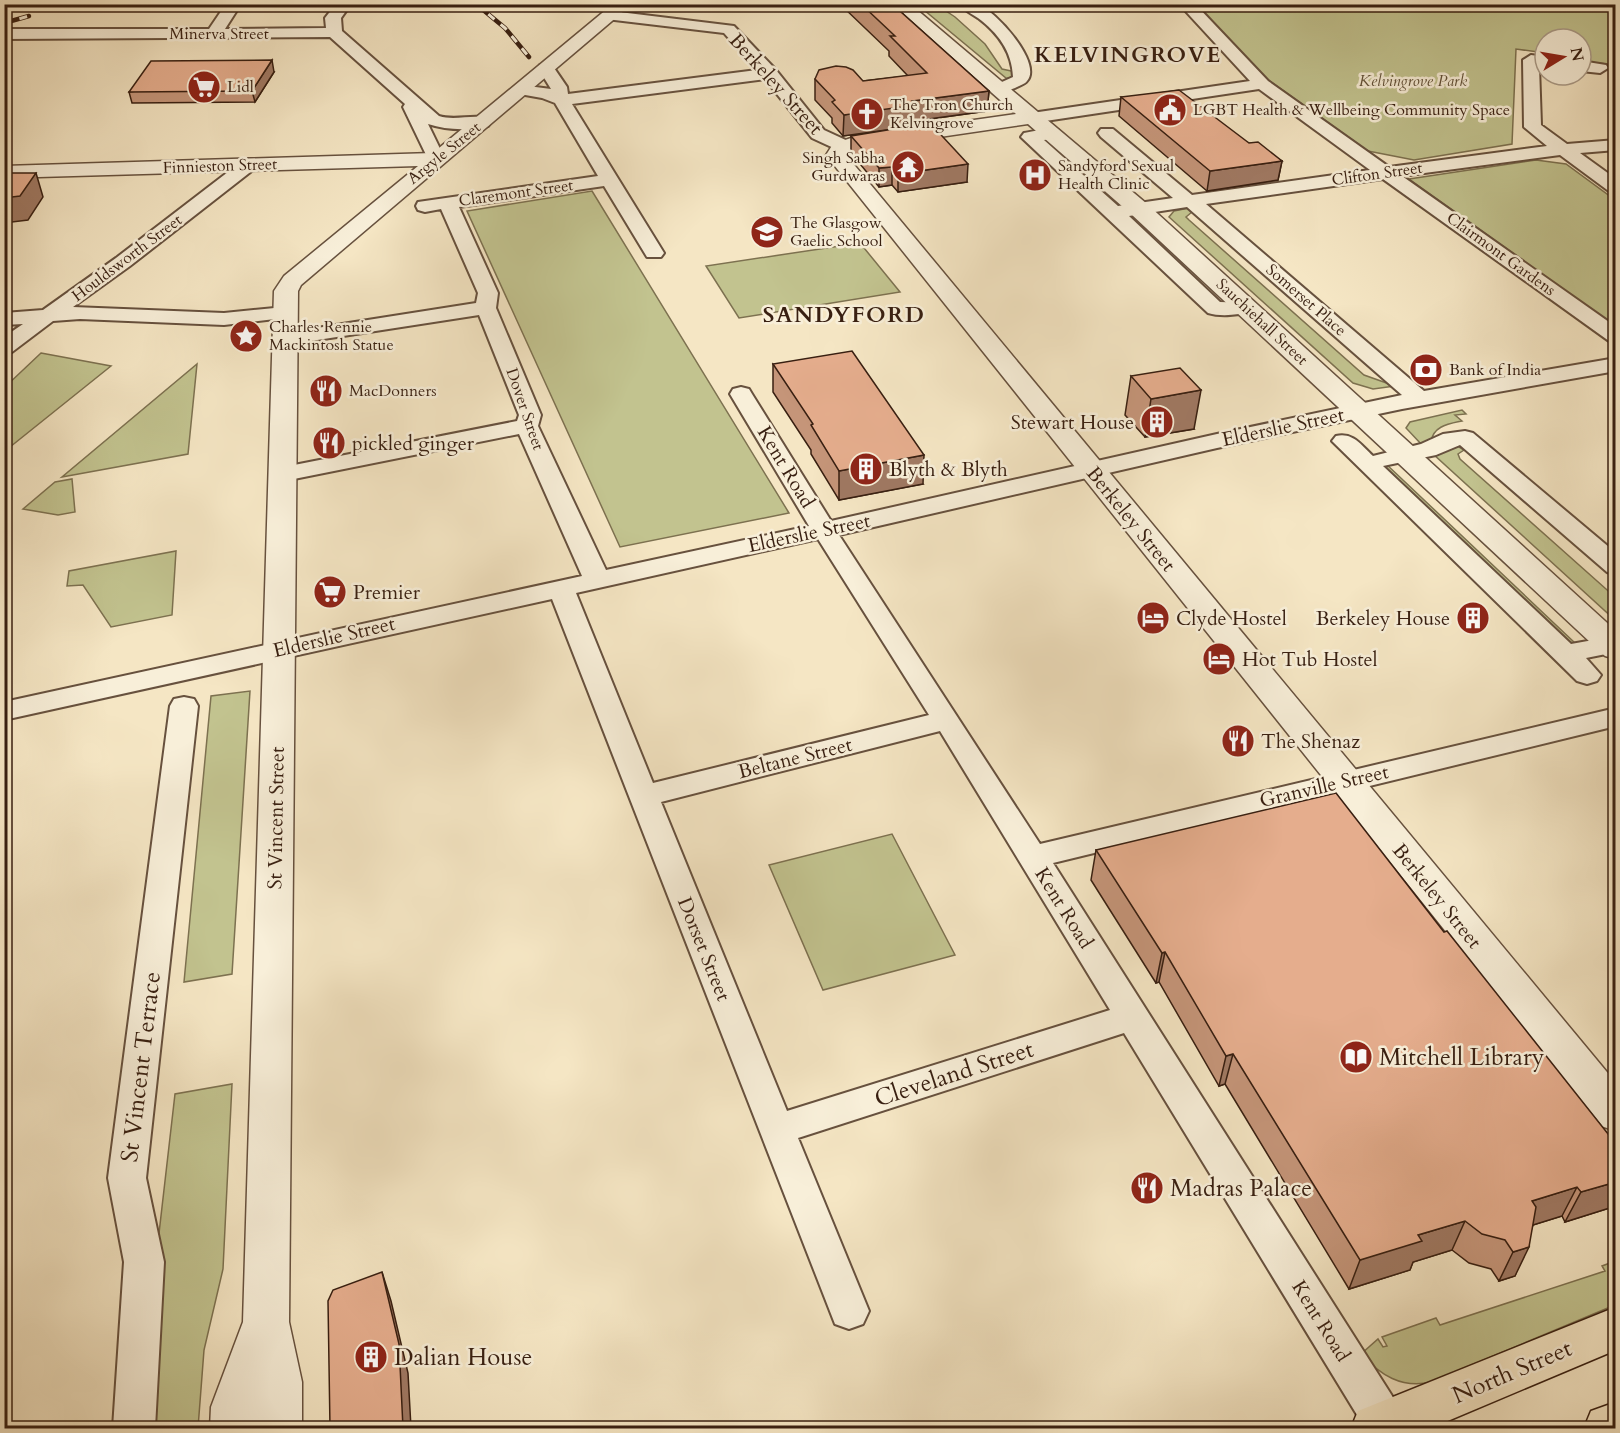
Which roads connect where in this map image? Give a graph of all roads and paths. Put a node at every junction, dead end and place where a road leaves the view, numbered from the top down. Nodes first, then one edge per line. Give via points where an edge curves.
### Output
1 (234, 4) edge
2 (344, 4) edge
3 (899, 4) edge
4 (966, 4) edge
5 (1186, 4) edge
6 (617, 10) edge
7 (334, 32) junction
8 (4, 34) edge
9 (214, 34) junction
10 (1533, 60) edge
11 (1593, 67) edge
12 (546, 68) junction
13 (1600, 68) dead end
14 (770, 73) junction
15 (1262, 84) junction
16 (999, 89) junction
17 (520, 90) junction
18 (407, 100) junction
19 (561, 100) junction
20 (1032, 118) junction
21 (482, 122) junction
22 (1107, 133) dead end
23 (1052, 134) junction
24 (1616, 145) edge
25 (844, 146) junction
26 (1564, 149) junction
27 (436, 159) junction
28 (247, 166) junction
29 (4, 172) edge
30 (1388, 172) junction
31 (608, 180) junction
32 (1616, 188) edge
33 (1189, 201) junction
34 (448, 203) junction
35 (424, 206) dead end
36 (1139, 209) junction
37 (1114, 212) junction
38 (654, 253) dead end
39 (1245, 307) junction
40 (486, 308) junction
41 (49, 315) junction
42 (4, 319) edge
43 (285, 326) junction
44 (1616, 337) edge
45 (4, 347) edge
46 (1616, 364) edge
47 (741, 394) dead end
48 (1420, 399) junction
49 (1358, 411) junction
50 (527, 426) junction
51 (1344, 441) dead end
52 (1405, 454) junction
53 (1366, 462) junction
54 (1092, 470) junction
55 (284, 474) junction
56 (824, 530) junction
57 (1616, 567) edge
58 (597, 580) junction
59 (560, 587) junction
60 (1613, 647) edge
61 (280, 648) junction
62 (1566, 654) junction
63 (1587, 675) dead end
64 (184, 706) dead end
65 (4, 711) edge
66 (1616, 717) edge
67 (947, 720) junction
68 (1343, 782) junction
69 (643, 796) junction
70 (1033, 857) junction
71 (1132, 1017) junction
72 (1616, 1114) edge
73 (777, 1130) junction
74 (849, 1311) dead end
75 (266, 1322) junction
76 (1616, 1328) edge
77 (1616, 1425) edge
78 (1380, 1426) edge
79 (134, 1428) edge
80 (234, 1428) edge
81 (278, 1428) edge
82 (1608, 1428) edge

1 - 9 street
2 - 7 street via 333,18
3 - 16 street, Sauchiehall Street
4 - 16 street via 999,29 1020,59 1021,79
5 - 15 street, Clairmont Gardens
6 - 12 street, Argyle Street
6 - 14 street, Berkeley Street via 729,29
7 - 9 street, Minerva Street
7 - 18 street
8 - 9 street, Minerva Street
10 - 26 street via 1533,127
11 - 13 street
12 - 17 street, Argyle Street
12 - 19 street via 559,87
14 - 19 street
14 - 25 street, Berkeley Street via 818,134
15 - 20 street
15 - 30 street, Clairmont Gardens
16 - 20 street, Sauchiehall Street
17 - 19 street via 546,93
17 - 21 street, Argyle Street
18 - 21 street via 437,122
18 - 27 street
19 - 31 street
20 - 23 street, Sauchiehall Street
20 - 25 street
21 - 27 street, Argyle Street
22 - 33 street, Somerset Place
23 - 36 street, Sauchiehall Street
23 - 37 street via 1030,137
24 - 26 street, Clifton Street
25 - 54 street, Berkeley Street via 836,157
26 - 30 street, Clifton Street
26 - 32 street
27 - 28 street, Finnieston Street
27 - 43 street, Argyle Street via 292,281 286,291
28 - 29 street, Finnieston Street
28 - 41 street, Houldsworth Street
30 - 33 street, Clifton Street
30 - 44 street, Clairmont Gardens
31 - 34 street, Claremont Street
31 - 38 street
33 - 36 street, Clifton Street
33 - 48 street, Somerset Place
34 - 35 street, Claremont Street
34 - 40 street, Dover Street via 488,293
36 - 37 street, Clifton Street
36 - 39 street, Sauchiehall Street
37 - 39 street via 1215,309
39 - 49 street, Sauchiehall Street
40 - 43 street
40 - 50 street, Dover Street via 530,415
41 - 42 street
41 - 43 street via 224,319
41 - 45 street, Houldsworth Street
43 - 55 street, St Vincent Street
46 - 48 street, Elderslie Street
47 - 56 street, Kent Road
48 - 49 street, Elderslie Street
49 - 52 street, Sauchiehall Street
49 - 54 street, Elderslie Street
50 - 55 street
50 - 58 street, Dover Street
51 - 53 street
52 - 53 street
52 - 57 street via 1451,439 1468,440
52 - 60 street, Sauchiehall Street
53 - 62 street
54 - 56 street, Elderslie Street
54 - 68 street, Berkeley Street
55 - 61 street, St Vincent Street
56 - 58 street, Elderslie Street
56 - 67 street, Kent Road
58 - 59 street, Elderslie Street
59 - 61 street, Elderslie Street
59 - 69 street, Dorset Street
60 - 62 street
61 - 65 street, Elderslie Street
61 - 75 street, St Vincent Street
62 - 63 street
64 - 79 street, St Vincent Terrace via 127,1178 144,1262
66 - 68 street, Granville Street
67 - 69 street, Beltane Street
67 - 70 street, Kent Road
68 - 70 street, Granville Street
68 - 72 street, Berkeley Street
69 - 73 street, Dorset Street
70 - 71 street, Kent Road
71 - 73 street, Cleveland Street
71 - 78 street, Kent Road
73 - 74 street, Dorset Street
75 - 80 street, St Vincent Street via 235,1407
75 - 81 street, St Vincent Street via 278,1382
76 - 78 main road, North Street
77 - 82 main road

